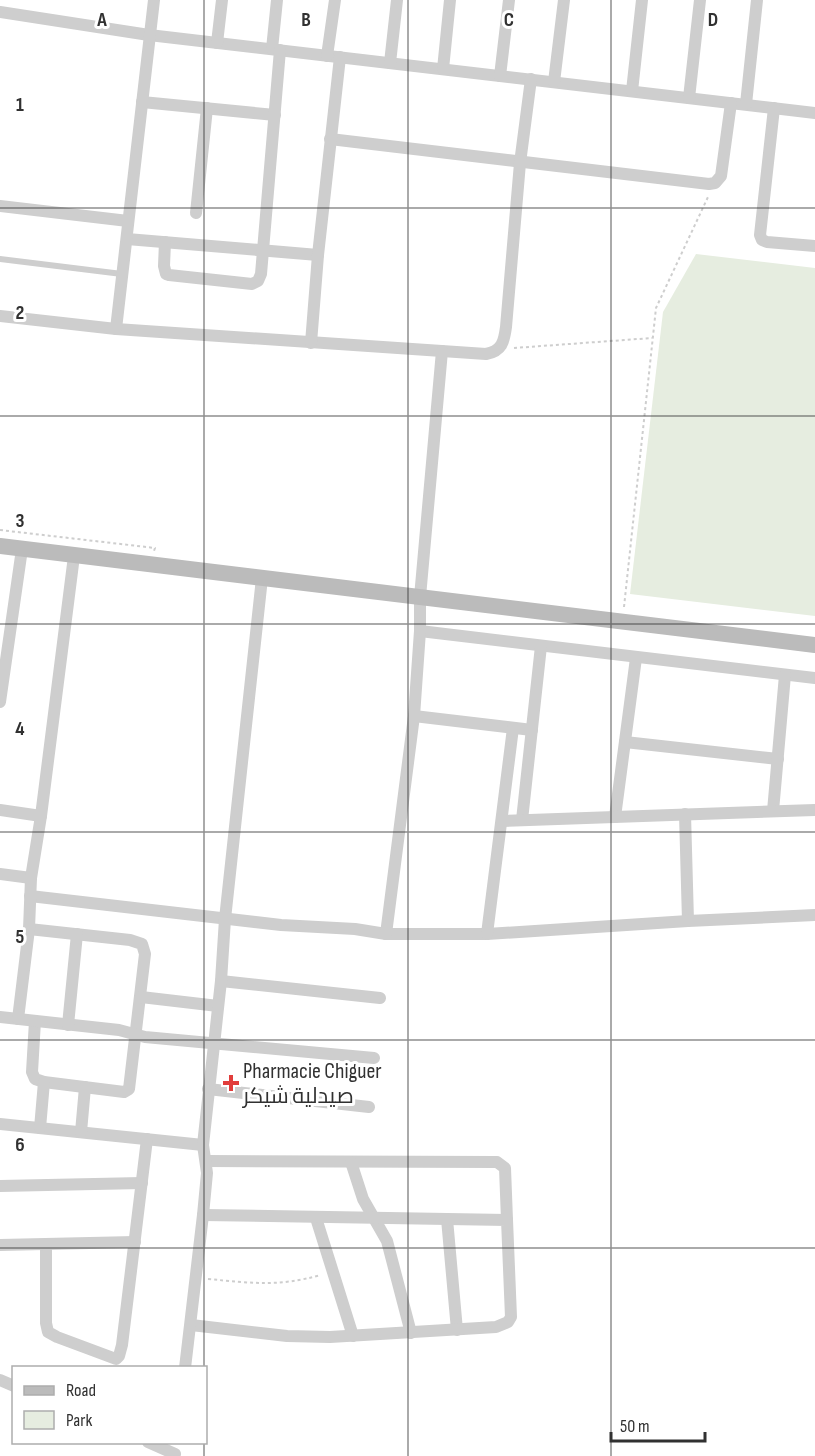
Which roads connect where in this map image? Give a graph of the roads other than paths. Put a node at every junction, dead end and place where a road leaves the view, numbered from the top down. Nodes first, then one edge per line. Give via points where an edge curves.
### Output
1 (154, 0) edge
2 (222, 0) edge
3 (277, 0) edge
4 (335, 0) edge
5 (396, 0) edge
6 (450, 0) edge
7 (509, 0) edge
8 (564, 0) edge
9 (642, 0) edge
10 (700, 0) edge
11 (757, 0) edge
12 (0, 12) edge
13 (149, 35) junction
14 (217, 43) junction
15 (276, 50) junction
16 (333, 56) junction
17 (390, 63) junction
18 (443, 69) junction
19 (500, 76) junction
20 (531, 80) junction
21 (554, 82) junction
22 (632, 91) junction
23 (689, 98) junction
24 (142, 102) junction
25 (731, 103) junction
26 (746, 104) junction
27 (207, 108) junction
28 (774, 108) junction
29 (815, 112) edge
30 (275, 115) junction
31 (330, 139) junction
32 (520, 163) junction
33 (0, 206) edge
34 (196, 213) dead end
35 (129, 220) junction
36 (126, 239) junction
37 (165, 243) junction
38 (815, 246) edge
39 (263, 251) junction
40 (318, 255) junction
41 (0, 259) edge
42 (122, 274) junction
43 (0, 316) edge
44 (116, 329) junction
45 (311, 343) junction
46 (442, 351) junction
47 (0, 546) edge
48 (22, 549) junction
49 (74, 556) junction
50 (262, 578) junction
51 (420, 597) junction
52 (420, 631) junction
53 (815, 645) edge
54 (541, 646) junction
55 (636, 658) junction
56 (3, 661) edge
57 (785, 675) junction
58 (815, 678) edge
59 (0, 702) edge
60 (414, 716) junction
61 (513, 728) junction
62 (532, 730) junction
63 (625, 742) junction
64 (778, 759) junction
65 (0, 810) edge
66 (815, 810) edge
67 (773, 811) junction
68 (685, 814) junction
69 (41, 816) junction
70 (615, 817) junction
71 (522, 820) junction
72 (501, 821) junction
73 (0, 874) edge
74 (30, 878) junction
75 (30, 896) junction
76 (815, 915) edge
77 (225, 919) junction
78 (688, 921) junction
79 (29, 929) junction
80 (77, 934) junction
81 (386, 934) junction
82 (487, 934) junction
83 (221, 981) junction
84 (141, 997) junction
85 (380, 998) dead end
86 (218, 1006) junction
87 (0, 1017) edge
88 (18, 1019) junction
89 (35, 1021) junction
90 (68, 1025) junction
91 (136, 1036) junction
92 (213, 1044) junction
93 (374, 1058) dead end
94 (44, 1082) junction
95 (85, 1087) junction
96 (208, 1089) junction
97 (369, 1107) dead end
98 (0, 1124) edge
99 (40, 1128) junction
100 (81, 1132) junction
101 (147, 1139) junction
102 (203, 1145) junction
103 (206, 1161) junction
104 (351, 1162) junction
105 (142, 1183) junction
106 (0, 1186) edge
107 (203, 1215) junction
108 (316, 1218) junction
109 (375, 1219) junction
110 (447, 1219) junction
111 (507, 1220) junction
112 (135, 1242) junction
113 (46, 1244) junction
114 (0, 1245) edge
115 (191, 1325) junction
116 (457, 1330) junction
117 (411, 1333) junction
118 (353, 1336) junction
119 (185, 1366) edge
120 (151, 1444) edge
121 (175, 1451) edge

1 - 13 street
2 - 14 street
3 - 15 street
4 - 16 street
5 - 17 street
6 - 18 street
7 - 19 street
8 - 21 street
9 - 22 street
10 - 23 street
11 - 26 street
12 - 13 street
13 - 14 street
13 - 24 street
14 - 15 street
15 - 16 street
15 - 30 street
16 - 17 street
16 - 31 street
17 - 18 street
18 - 19 street
19 - 20 street
20 - 21 street
20 - 32 street
21 - 22 street
22 - 23 street
23 - 25 street
24 - 27 street
24 - 35 street
25 - 26 street
25 - 32 street via 721,176 715,183
26 - 28 street
27 - 30 street
27 - 34 street
28 - 29 street
28 - 38 street via 760,235 767,242
30 - 39 street
31 - 32 street
31 - 40 street
32 - 46 street via 502,344 486,354
33 - 35 street
35 - 36 street
36 - 37 street
36 - 42 street
37 - 39 street
37 - 39 street via 166,274 252,284 260,279
39 - 40 street
40 - 45 street
41 - 42 lane
42 - 44 street
43 - 44 street
44 - 45 street
45 - 46 street
46 - 51 street
47 - 48 main road
48 - 49 main road
48 - 56 street
49 - 50 main road
49 - 69 street
50 - 51 main road
50 - 77 street
51 - 52 street
51 - 53 main road
52 - 54 street
52 - 60 street
54 - 55 street
54 - 62 street
55 - 57 street
55 - 63 street
56 - 59 street
57 - 58 street
57 - 64 street
60 - 61 street
60 - 81 street
61 - 62 street
61 - 72 street
62 - 71 street
63 - 64 street
63 - 70 street
64 - 67 street
65 - 69 street
66 - 67 street
67 - 68 street
68 - 70 street
68 - 78 street
69 - 74 street
70 - 71 street
71 - 72 street
72 - 82 street
73 - 74 street
74 - 75 street
75 - 77 street
75 - 79 street
76 - 78 street
77 - 81 street
77 - 83 street
78 - 82 street
79 - 80 street
79 - 88 street
80 - 84 street via 142,944 145,954
80 - 90 street
81 - 82 street
83 - 85 street
83 - 86 street
84 - 86 street
84 - 91 street
86 - 92 street
87 - 88 street
88 - 89 street
89 - 90 street
89 - 94 street via 32,1077
90 - 91 street via 118,1030
91 - 92 street
91 - 95 street via 129,1089 124,1092
92 - 93 street
92 - 96 street
94 - 95 street
94 - 99 street
95 - 100 street
96 - 97 street
96 - 102 street
98 - 99 street
99 - 100 street
100 - 101 street
101 - 102 street
101 - 105 street
102 - 103 street
103 - 104 street
103 - 107 street
104 - 109 street via 363,1199
104 - 111 street via 497,1162 505,1168
105 - 106 street
105 - 112 street
107 - 108 street
107 - 115 street
108 - 109 street
108 - 118 street
109 - 110 street
109 - 117 street via 387,1241
110 - 111 street
110 - 116 street
111 - 116 street via 511,1317 496,1327
112 - 113 street
112 - 113 street via 121,1352 113,1359 48,1332
113 - 114 street
115 - 118 street via 287,1336
115 - 119 street
116 - 117 street
117 - 118 street
120 - 121 street

